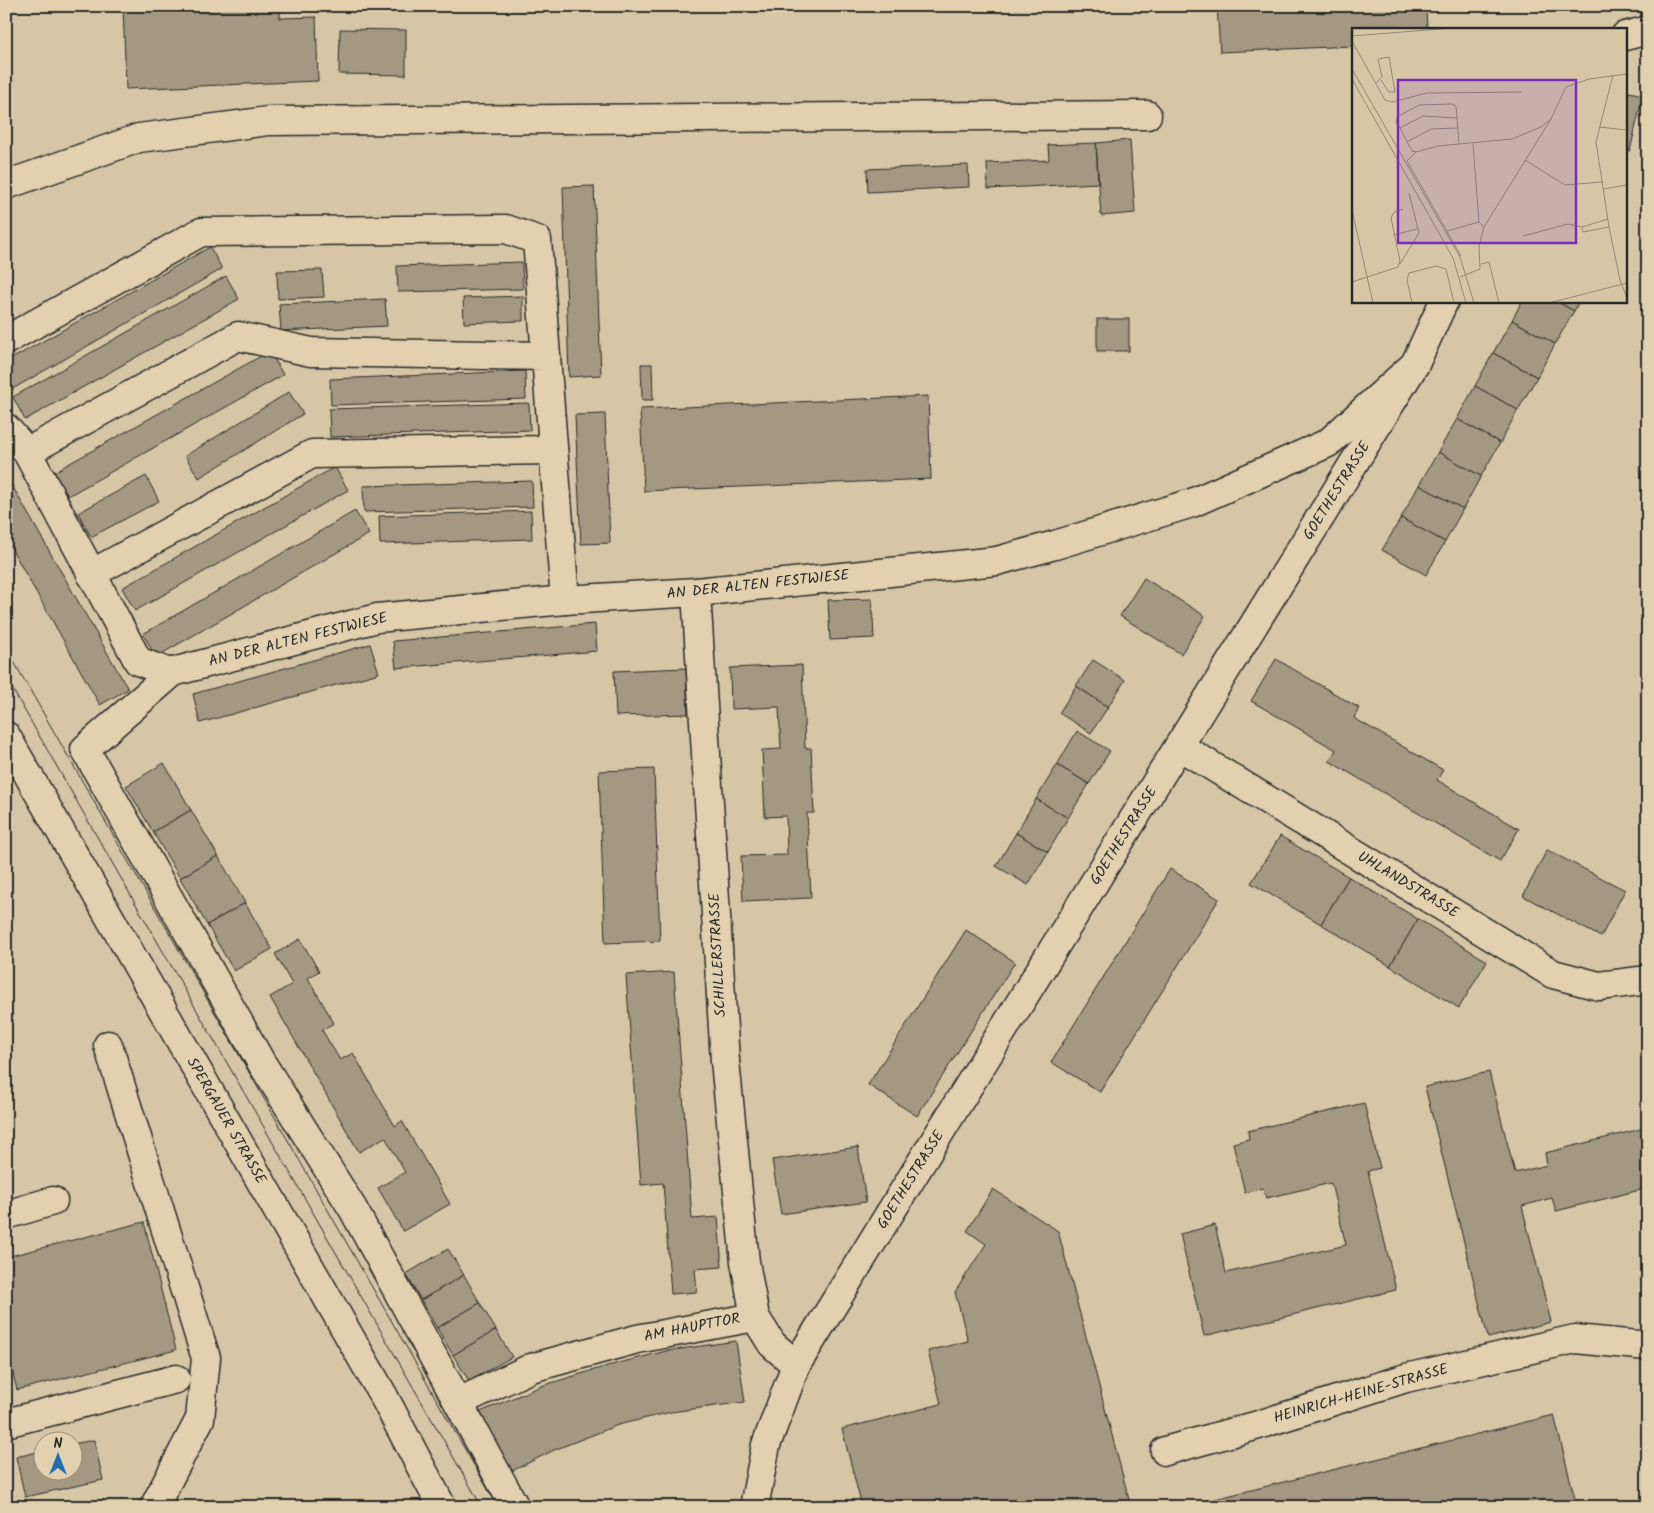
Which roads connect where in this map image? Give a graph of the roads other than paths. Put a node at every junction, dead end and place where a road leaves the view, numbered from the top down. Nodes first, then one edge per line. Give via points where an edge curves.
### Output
1 (1648, 30) edge
2 (1626, 36) edge
3 (1147, 116) dead end
4 (6, 185) edge
5 (1444, 302) edge
6 (6, 340) edge
7 (546, 356) junction
8 (1415, 364) junction
9 (6, 428) edge
10 (554, 450) junction
11 (26, 452) junction
12 (91, 574) junction
13 (696, 592) junction
14 (565, 600) junction
15 (173, 672) junction
16 (6, 736) edge
17 (1180, 746) junction
18 (1648, 980) edge
19 (108, 1046) dead end
20 (53, 1201) dead end
21 (6, 1215) edge
22 (755, 1317) junction
23 (1648, 1346) edge
24 (796, 1366) junction
25 (176, 1379) dead end
26 (459, 1402) junction
27 (6, 1423) edge
28 (1165, 1451) dead end
29 (154, 1507) edge
30 (442, 1507) edge
31 (515, 1507) edge
32 (754, 1507) edge

1 - 2 street
3 - 4 street via 268,121 139,138
5 - 8 street, GOETHESTRASSE
6 - 7 street via 201,232 506,229 537,240
7 - 10 street
7 - 11 street via 311,352 238,336
8 - 13 street, AN DER ALTEN FESTWIESE via 1328,443 1192,503 997,561
8 - 17 street, GOETHESTRASSE
9 - 11 street
10 - 12 street via 312,454
10 - 14 street
11 - 12 street
12 - 15 street via 138,661
13 - 14 street, AN DER ALTEN FESTWIESE
13 - 22 street, SCHILLERSTRASSE via 725,1061 745,1262
14 - 15 street, AN DER ALTEN FESTWIESE via 377,618
15 - 26 street, AN DER ALTEN FESTWIESE via 86,749 262,1062 353,1209
16 - 30 street, SPERGAUER STRASSE via 383,1396
17 - 18 street, UHLANDSTRASSE via 1554,974 1598,986
17 - 24 street, GOETHESTRASSE
19 - 29 street via 206,1358 200,1419
20 - 21 street
22 - 24 street, AM HAUPTTOR via 772,1344
22 - 26 street, AM HAUPTTOR via 636,1339 531,1368
23 - 28 street, HEINRICH-HEINE-STRASSE via 1575,1339 1406,1378
24 - 32 street via 766,1445
25 - 27 street
26 - 31 street

